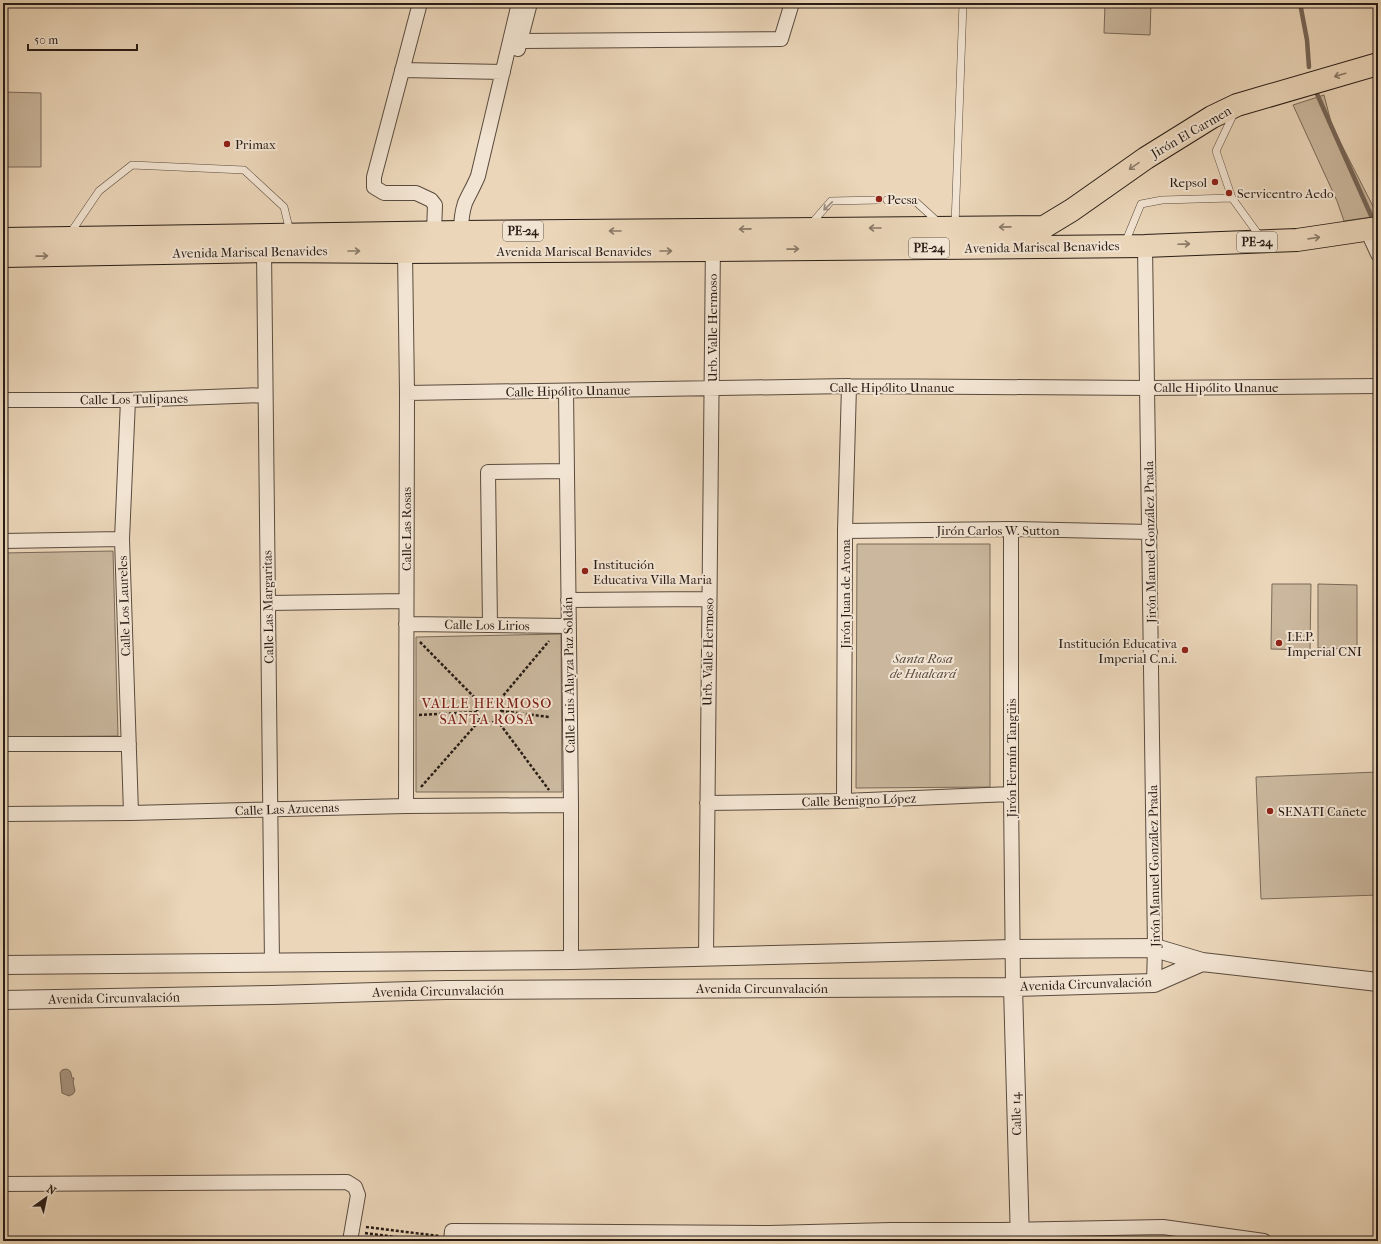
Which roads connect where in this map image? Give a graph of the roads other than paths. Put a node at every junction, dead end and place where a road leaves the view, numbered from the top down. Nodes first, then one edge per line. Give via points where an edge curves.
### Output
1 (420, 3) edge
2 (519, 3) edge
3 (530, 3) edge
4 (792, 3) edge
5 (963, 3) edge
6 (521, 41) junction
7 (1378, 64) edge
8 (402, 70) junction
9 (502, 72) junction
10 (496, 101) junction
11 (1237, 105) junction
12 (1232, 198) junction
13 (878, 200) dead end
14 (887, 200) dead end
15 (1072, 210) junction
16 (1044, 227) joint
17 (950, 228) junction
18 (807, 229) junction
19 (1372, 229) edge
20 (434, 232) junction
21 (461, 232) junction
22 (291, 234) junction
23 (67, 238) junction
24 (3, 239) edge
25 (713, 240) junction
26 (1264, 241) junction
27 (1084, 246) junction
28 (1135, 246) junction
29 (264, 251) junction
30 (405, 252) junction
31 (1378, 254) edge
32 (3, 256) edge
33 (849, 386) junction
34 (1378, 386) edge
35 (712, 388) junction
36 (1147, 388) junction
37 (566, 391) junction
38 (407, 393) junction
39 (265, 395) junction
40 (3, 400) edge
41 (128, 400) junction
42 (567, 471) junction
43 (1011, 528) junction
44 (845, 531) junction
45 (1150, 532) junction
46 (122, 539) junction
47 (3, 541) edge
48 (708, 599) junction
49 (568, 600) junction
50 (406, 601) junction
51 (269, 603) junction
52 (406, 624) junction
53 (490, 625) junction
54 (568, 626) junction
55 (3, 744) edge
56 (129, 744) junction
57 (1011, 794) junction
58 (844, 801) junction
59 (707, 803) junction
60 (571, 805) junction
61 (406, 806) junction
62 (270, 809) junction
63 (132, 813) junction
64 (3, 814) edge
65 (1155, 948) junction
66 (1013, 949) junction
67 (706, 957) junction
68 (549, 960) junction
69 (571, 960) junction
70 (448, 961) junction
71 (1202, 962) junction
72 (272, 963) junction
73 (3, 966) edge
74 (1378, 982) edge
75 (1154, 983) junction
76 (1013, 987) junction
77 (551, 989) junction
78 (446, 990) junction
79 (3, 1000) edge
80 (3, 1184) edge
81 (351, 1233) edge
82 (1020, 1235) edge
83 (451, 1237) edge
84 (768, 1237) edge
85 (1264, 1241) edge

1 - 8 street
2 - 9 street
3 - 6 street
4 - 6 street via 781,39
5 - 17 lane
6 - 10 street via 506,90
7 -> 11 highway, Jirón El Carmen / PE-24
8 - 9 street
8 - 20 street via 374,177 374,187 384,193 416,194 431,200 435,206
9 - 10 street
10 - 21 street via 478,176 463,211
11 - 12 lane via 1216,151
11 -> 15 highway, Jirón El Carmen / PE-24 via 1212,117 1146,158
12 - 26 lane
12 - 28 lane via 1162,200 1141,204
13 -> 18 lane via 831,201
14 - 17 lane via 916,202
15 - 16 highway, Jirón El Carmen / PE-24
15 - 27 highway via 1073,221
16 -> 17 highway, Avenida Mariscal Benavides / PE-24
17 -> 18 highway, Avenida Mariscal Benavides / PE-24
18 -> 25 highway, Avenida Mariscal Benavides / PE-24
26 -> 19 highway, PE-24 via 1298,240
19 - 31 street
20 - 21 highway, Avenida Mariscal Benavides / PE-24
20 - 22 highway, Avenida Mariscal Benavides / PE-24
25 -> 21 highway, Avenida Mariscal Benavides / PE-24
22 - 23 highway, Avenida Mariscal Benavides / PE-24
22 - 23 lane via 284,208 244,170 132,165 98,191
23 - 24 highway, Avenida Mariscal Benavides / PE-24
25 -> 27 highway, Avenida Mariscal Benavides / PE-24
30 -> 25 highway, Avenida Mariscal Benavides / PE-24
25 - 35 street, Urb. Valle Hermoso
28 -> 26 highway, PE-24
27 - 28 highway, Avenida Mariscal Benavides / PE-24
28 - 36 street, Jirón Manuel González Prada
29 -> 30 highway, Avenida Mariscal Benavides / PE-24
32 -> 29 highway, Avenida Mariscal Benavides / PE-24
29 - 39 street, Calle Las Margaritas
30 - 38 street, Calle Las Rosas
33 - 35 street, Calle Hipólito Unanue
33 - 36 street, Calle Hipólito Unanue
33 - 44 street, Jirón Juan de Arona
34 - 36 street, Calle Hipólito Unanue
35 - 37 street, Calle Hipólito Unanue
35 - 48 street, Urb. Valle Hermoso
36 - 45 street, Jirón Manuel González Prada
37 - 38 street, Calle Hipólito Unanue
37 - 42 street, Calle Luis Alayza Paz Soldán
38 - 50 street, Calle Las Rosas
39 - 41 street, Calle Los Tulipanes
39 - 51 street, Calle Las Margaritas
40 - 41 street, Calle Los Tulipanes
41 - 46 street, Calle Los Laureles
42 - 49 street, Calle Luis Alayza Paz Soldán
42 - 53 street via 488,472
43 - 44 street, Jirón Carlos W. Sutton
43 - 45 street, Jirón Carlos W. Sutton
43 - 57 street, Jirón Fermín Tangüis
44 - 58 street, Jirón Juan de Arona
45 - 65 street, Jirón Manuel González Prada
46 - 47 street
46 - 56 street, Calle Los Laureles
48 - 49 street
48 - 59 street, Urb. Valle Hermoso
49 - 54 street, Calle Luis Alayza Paz Soldán
50 - 51 street
50 - 52 street, Calle Las Rosas
51 - 62 street, Calle Las Margaritas
52 - 53 street, Calle Los Lirios
52 - 61 street, Calle Las Rosas
53 - 54 street, Calle Los Lirios
54 - 60 street, Calle Luis Alayza Paz Soldán
55 - 56 street
56 - 63 street, Calle Los Laureles
57 - 58 street, Calle Benigno López
57 - 66 street, Jirón Fermín Tangüis
58 - 59 street, Calle Benigno López
59 - 67 street, Urb. Valle Hermoso
60 - 61 street, Calle Las Azucenas
60 - 69 street, Calle Luis Alayza Paz Soldán
61 - 62 street, Calle Las Azucenas
62 - 63 street, Calle Las Azucenas
62 - 72 street, Calle Las Margaritas
63 - 64 street, Calle Las Azucenas
65 - 66 street
65 - 71 street
65 - 75 street, Jirón Manuel González Prada
66 - 67 street
66 - 76 street, Jirón Fermín Tangüis
67 - 69 street
68 - 69 street
68 - 70 street
68 - 77 street
70 - 72 street
70 - 78 street
71 - 74 street
71 - 75 street, Avenida Circunvalación
72 - 73 street
75 - 76 street, Avenida Circunvalación
76 - 77 street, Avenida Circunvalación
76 - 82 street, Calle 14
77 - 78 street, Avenida Circunvalación
78 - 79 street, Avenida Circunvalación
80 - 81 street via 347,1182 355,1187 358,1195
82 - 84 street via 891,1230
82 - 85 street via 1164,1227
83 - 84 street

